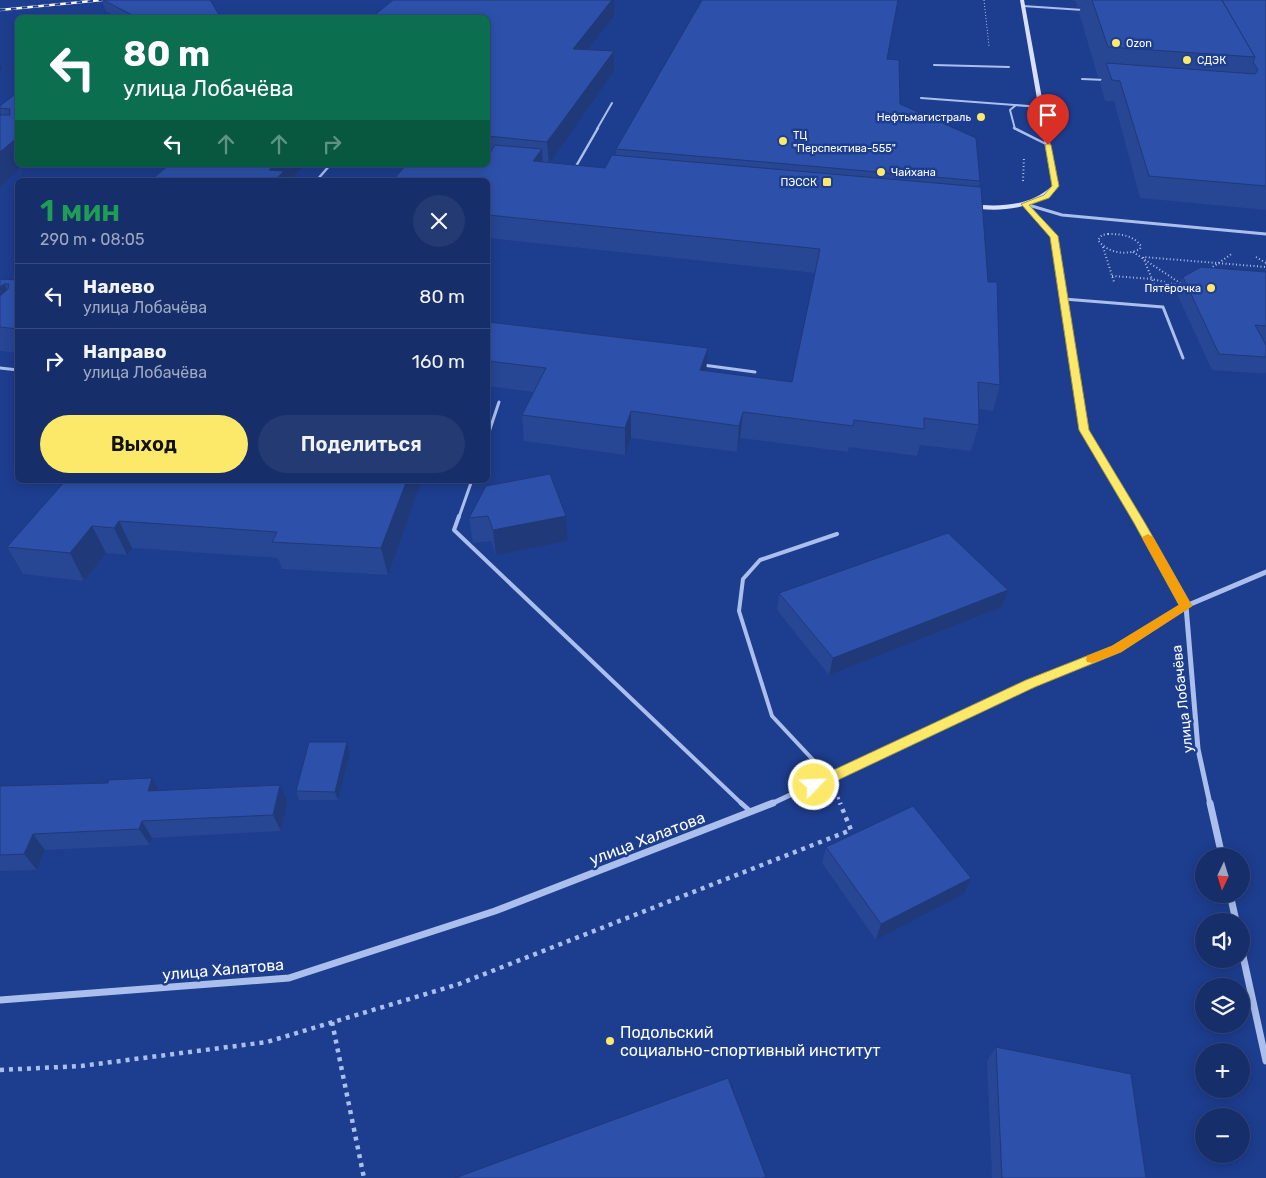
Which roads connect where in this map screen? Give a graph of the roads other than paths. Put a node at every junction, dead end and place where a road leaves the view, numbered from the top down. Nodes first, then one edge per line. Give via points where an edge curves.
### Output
1 (1023, 3) edge
2 (1092, 11) dead end
3 (934, 65) dead end
4 (1009, 67) dead end
5 (1082, 79) dead end
6 (1111, 81) edge
7 (921, 98) dead end
8 (612, 103) dead end
9 (1016, 105) junction
10 (1041, 107) junction
11 (1048, 145) junction
12 (328, 167) edge
13 (564, 169) edge
14 (574, 170) junction
15 (584, 171) edge
16 (319, 178) edge
17 (1025, 204) junction
18 (963, 206) edge
19 (1266, 234) edge
20 (1064, 299) junction
21 (1183, 358) dead end
22 (696, 364) edge
23 (0, 368) edge
24 (15, 370) edge
25 (755, 372) dead end
26 (499, 402) dead end
27 (490, 429) edge
28 (471, 483) edge
29 (837, 534) dead end
30 (1266, 572) edge
31 (1186, 606) junction
32 (830, 778) junction
33 (752, 813) junction
34 (1220, 848) edge
35 (1246, 968) edge
36 (0, 1000) edge
37 (1266, 1061) edge

1 - 2 lane
1 - 10 main road
3 - 4 lane
5 - 6 lane
7 - 9 lane
8 - 14 lane
9 - 10 lane
9 - 11 lane via 1010,110 1014,129
10 - 11 main road
11 - 17 main road via 1055,186 1046,197
12 - 16 lane
13 - 14 main road
14 - 15 main road
17 - 18 main road
17 - 19 street via 1062,215
17 - 20 street, улица Лобачёва via 1054,236
20 - 21 lane via 1163,307
20 - 31 street, улица Лобачёва via 1084,430
22 - 25 lane
23 - 24 lane
26 - 27 lane
28 - 33 lane via 454,530
29 - 32 lane via 760,560 743,579 739,611 772,716
30 - 31 street, улица Халатова
31 - 32 street, улица Халатова via 1117,649 1030,683
31 - 34 street, улица Лобачёва via 1198,749
32 - 33 street, улица Халатова
33 - 36 street, улица Халатова via 495,911 289,978
35 - 37 street

